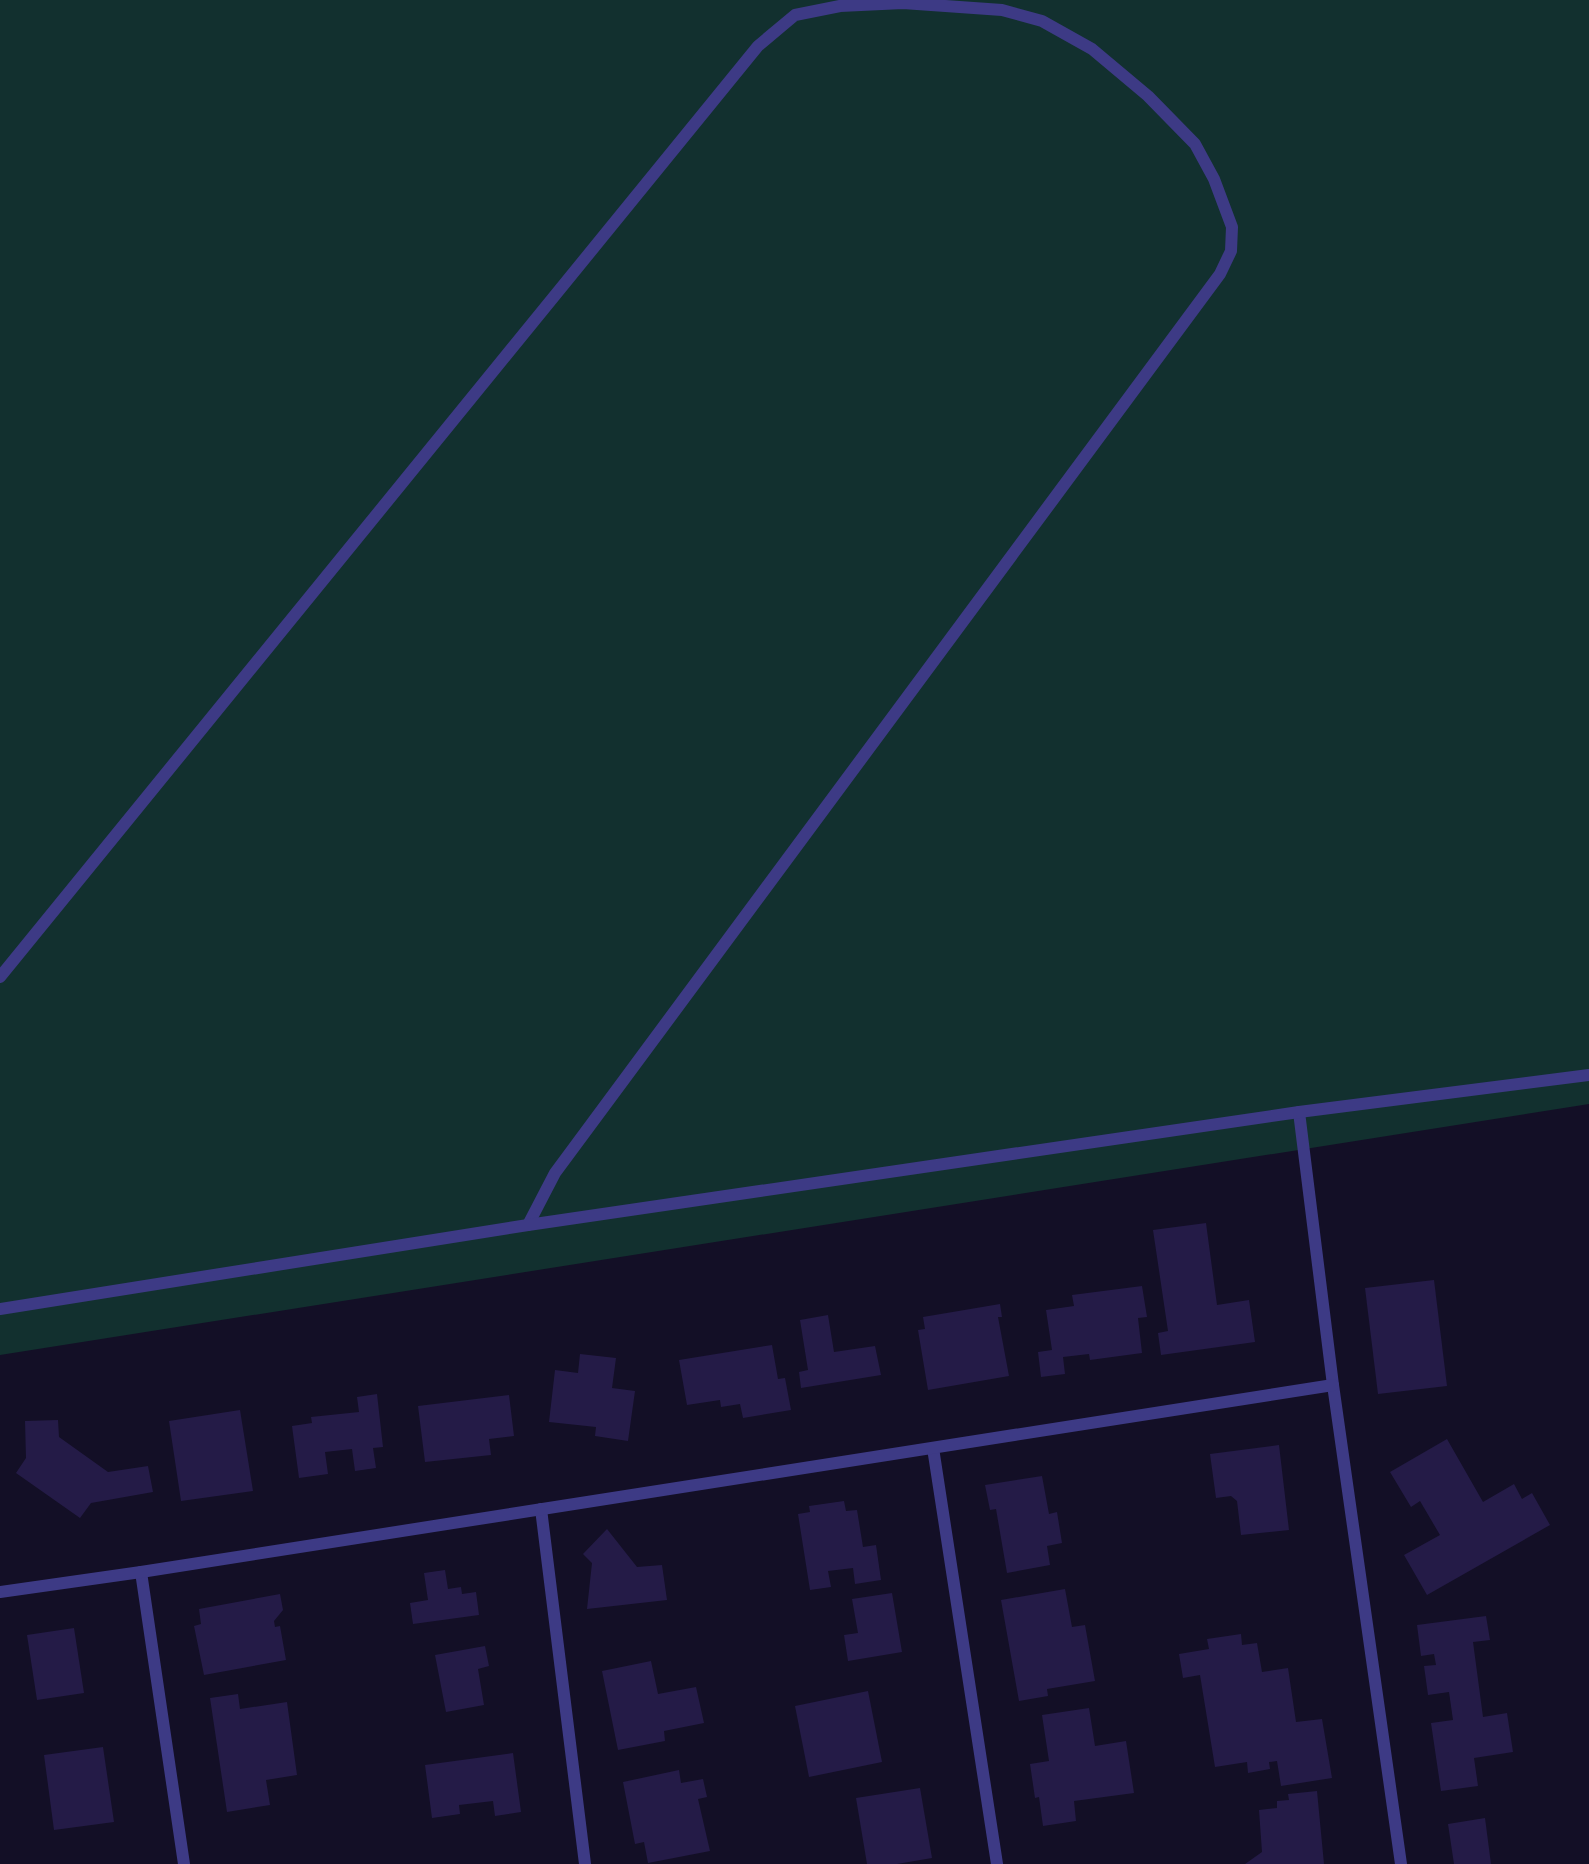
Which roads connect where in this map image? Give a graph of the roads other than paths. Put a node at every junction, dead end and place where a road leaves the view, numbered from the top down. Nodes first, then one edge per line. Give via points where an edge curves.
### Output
1 (0, 977) edge
2 (1589, 1075) edge
3 (1298, 1112) junction
4 (528, 1225) junction
5 (0, 1309) edge
6 (1334, 1385) junction
7 (933, 1448) junction
8 (541, 1509) junction
9 (141, 1572) junction
10 (0, 1592) edge
11 (184, 1864) edge
12 (585, 1864) edge
13 (997, 1864) edge
14 (1401, 1864) edge

1 - 4 street via 758,46 795,15 840,6 903,3 1002,10 1042,21 1092,49 1148,96 1195,144 1214,179 1232,227 1232,251 1220,274 555,1173
2 - 3 street
3 - 4 street
3 - 6 street
4 - 5 street
6 - 7 street
6 - 14 street
7 - 8 street
7 - 13 street
8 - 9 street
8 - 12 street
9 - 10 street
9 - 11 street

